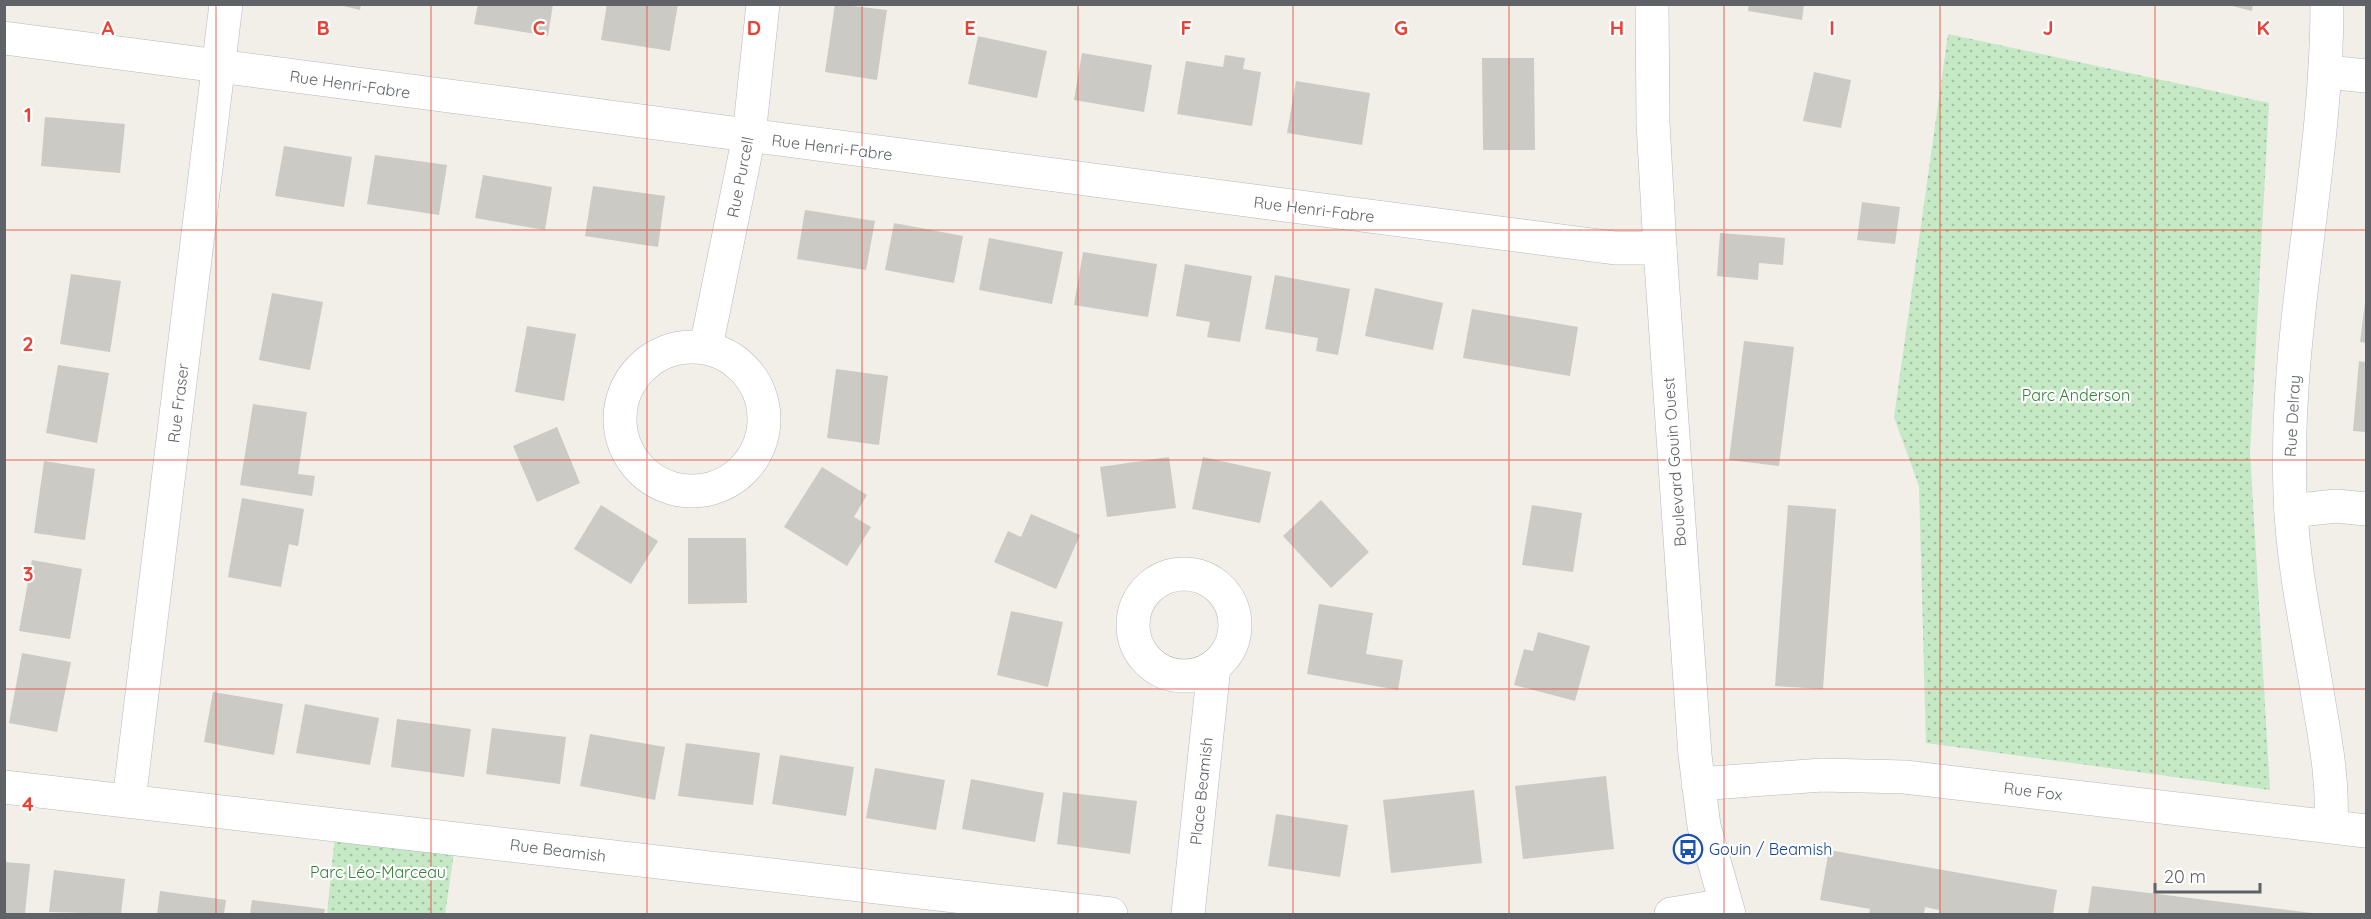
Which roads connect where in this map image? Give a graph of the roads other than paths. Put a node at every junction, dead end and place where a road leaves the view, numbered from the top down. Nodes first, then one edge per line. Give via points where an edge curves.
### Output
1 (226, 4) edge
2 (763, 4) edge
3 (1652, 4) edge
4 (2327, 4) edge
5 (4, 38) edge
6 (219, 66) junction
7 (2326, 72) junction
8 (2367, 76) edge
9 (749, 136) junction
10 (1660, 248) junction
11 (706, 347) junction
12 (2367, 509) edge
13 (2291, 511) junction
14 (1214, 667) dead end
15 (1698, 784) junction
16 (4, 787) edge
17 (129, 801) junction
18 (2331, 826) junction
19 (2367, 831) edge
20 (1728, 910) edge
21 (1111, 915) edge
22 (1188, 915) edge
23 (1671, 915) edge

1 - 6 street, Rue Fraser
2 - 9 street, Rue Purcell
3 - 10 street, Boulevard Gouin Ouest
4 - 7 street, Rue Delray
5 - 6 street, Rue Henri-Fabre
6 - 9 street, Rue Henri-Fabre
6 - 17 street, Rue Fraser
7 - 8 street
7 - 13 street, Rue Delray via 2290,428
9 - 10 street, Rue Henri-Fabre via 1615,248
9 - 11 street, Rue Purcell
10 - 15 street, Boulevard Gouin Ouest
11 - 11 street via 681,346 658,354 639,369 626,390 620,413 625,445 632,460 649,477 670,488 693,491 717,487 737,476 753,458 763,436 759,390 747,370 728,355
12 - 13 street via 2336,506
13 - 18 street, Rue Delray via 2329,761
14 - 22 street, Place Beamish
15 - 18 street, Rue Fox via 1822,775 1889,776
15 - 20 street, Boulevard Gouin Ouest via 1704,826
16 - 17 street, Rue Beamish
17 - 21 street, Rue Beamish
18 - 19 street, Rue Fox
20 - 23 street

